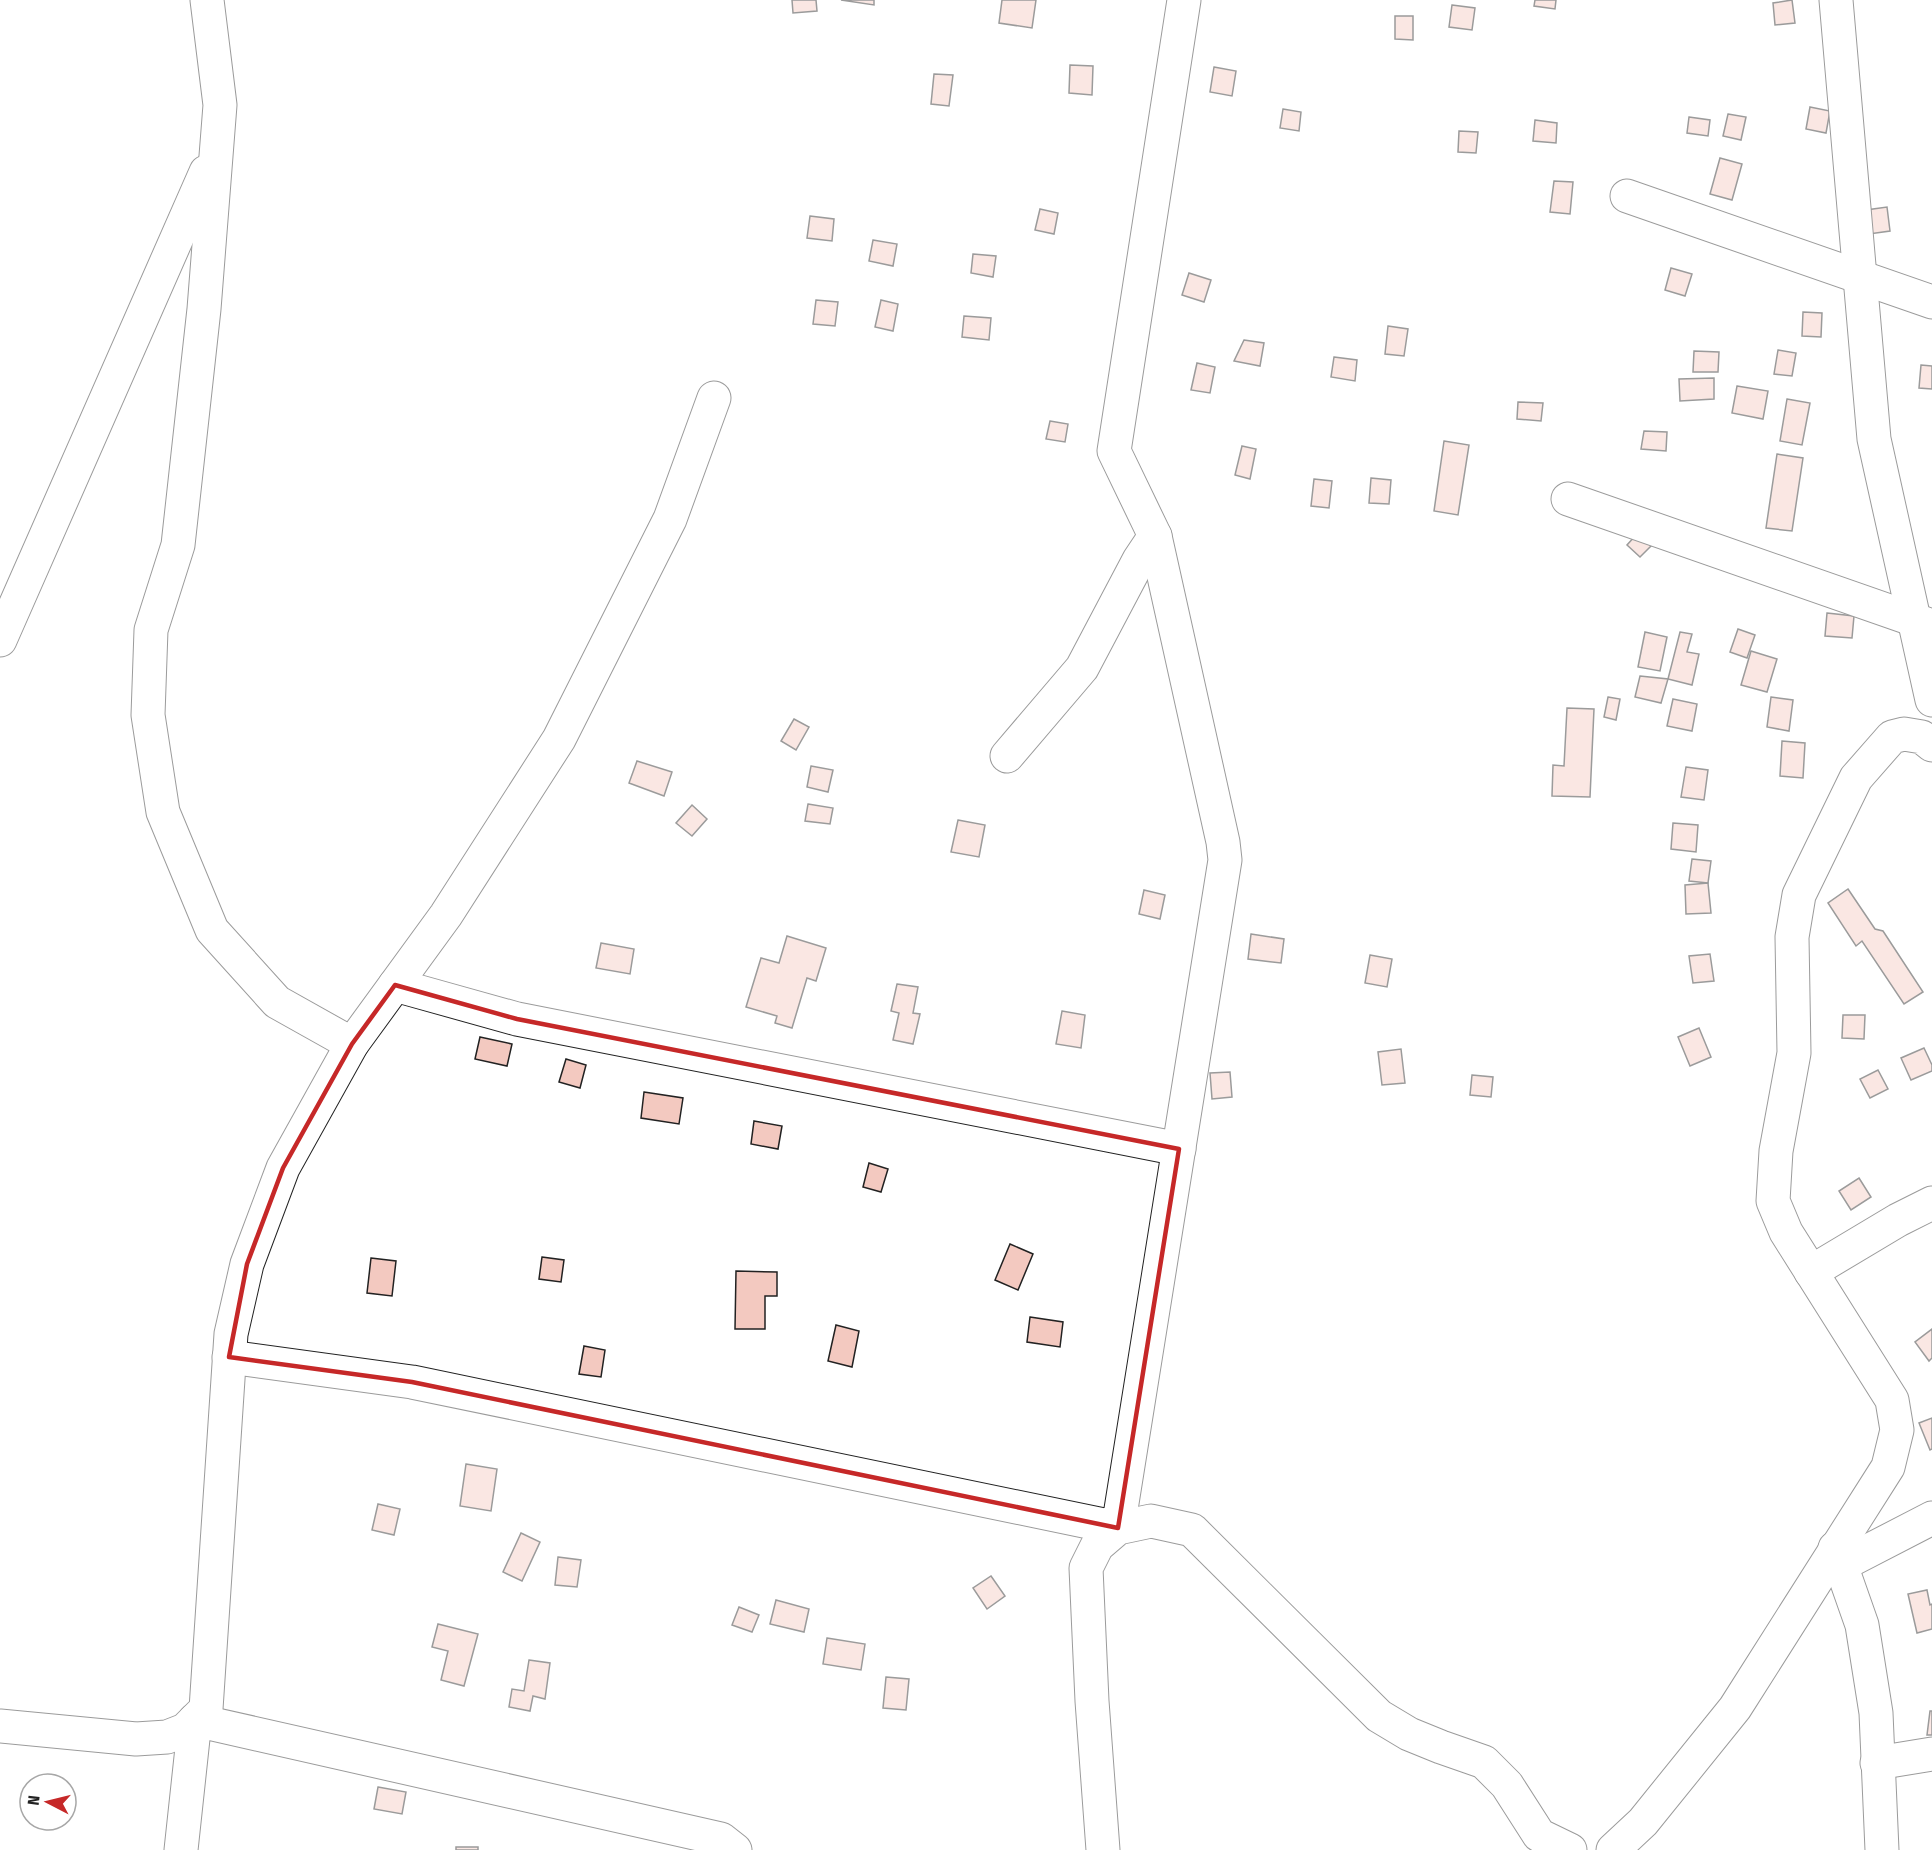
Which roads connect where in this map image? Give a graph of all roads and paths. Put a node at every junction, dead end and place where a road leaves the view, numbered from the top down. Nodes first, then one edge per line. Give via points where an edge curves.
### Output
1 (207, 0) edge
2 (1184, 0) edge
3 (1836, 0) edge
4 (217, 147) junction
5 (1627, 196) dead end
6 (1860, 277) junction
7 (1932, 302) edge
8 (714, 398) dead end
9 (1568, 499) dead end
10 (1155, 536) junction
11 (1923, 623) edge
12 (0, 640) edge
13 (1932, 700) edge
14 (1932, 745) edge
15 (1006, 756) dead end
16 (395, 985) junction
17 (352, 1044) junction
18 (1179, 1149) junction
19 (1932, 1203) edge
20 (1811, 1272) junction
21 (229, 1357) junction
22 (1932, 1518) edge
23 (1118, 1528) junction
24 (1838, 1556) junction
25 (195, 1720) junction
26 (0, 1726) edge
27 (1932, 1754) edge
28 (1877, 1763) junction
29 (182, 1850) edge
30 (735, 1850) edge
31 (1103, 1850) edge
32 (1570, 1850) edge
33 (1613, 1850) edge
34 (1882, 1850) edge

1 - 4 street via 220,105
2 - 10 street via 1113,452
3 - 6 street
4 - 12 street
4 - 17 street via 178,545 151,630 148,715 163,812 212,930 277,1002
5 - 6 street
6 - 7 street
6 - 11 street via 1874,439
8 - 16 street via 670,519 559,739 446,915
9 - 11 street
10 - 15 street via 1082,668
10 - 18 street via 1225,860
11 - 13 street
14 - 20 street via 1922,737 1892,737 1856,778 1799,895 1792,937 1794,1053 1776,1151 1773,1201 1786,1232
16 - 17 street
16 - 18 street via 517,1019
17 - 21 street via 283,1168 247,1264
18 - 23 street
19 - 20 street
20 - 24 street via 1892,1400 1897,1430 1888,1467
21 - 23 street via 412,1382
21 - 25 street via 206,1709
22 - 24 street
23 - 31 street via 1096,1546 1086,1568
23 - 32 street via 1151,1521 1192,1530 1379,1716 1409,1734 1484,1762 1507,1785 1539,1835
24 - 28 street via 1862,1624 1876,1713
24 - 33 street via 1735,1708 1643,1822
25 - 26 street via 185,1730 167,1737 136,1739
25 - 29 street
25 - 30 street via 721,1839
27 - 28 street
28 - 34 street

